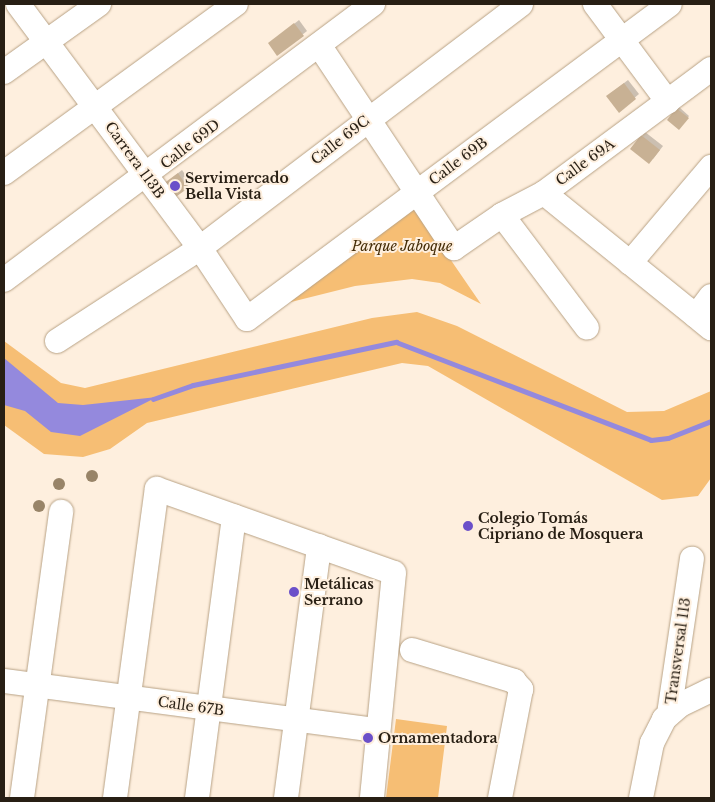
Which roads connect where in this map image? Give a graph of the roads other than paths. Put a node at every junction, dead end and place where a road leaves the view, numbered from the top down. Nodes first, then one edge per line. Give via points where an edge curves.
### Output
1 (14, 4) edge
2 (18, 4) edge
3 (98, 4) edge
4 (236, 4) edge
5 (373, 4) edge
6 (521, 4) edge
7 (595, 4) edge
8 (670, 4) edge
9 (4, 11) edge
10 (620, 40) junction
11 (48, 42) junction
12 (319, 45) junction
13 (711, 69) edge
14 (4, 72) edge
15 (668, 102) junction
16 (96, 107) junction
17 (368, 118) junction
18 (711, 167) edge
19 (4, 173) edge
20 (148, 177) junction
21 (416, 193) junction
22 (544, 193) junction
23 (502, 214) junction
24 (200, 248) junction
25 (630, 263) junction
26 (4, 280) edge
27 (711, 296) edge
28 (247, 319) joint
29 (704, 322) edge
30 (587, 328) dead end
31 (57, 340) dead end
32 (61, 512) dead end
33 (234, 516) junction
34 (319, 546) junction
35 (692, 559) dead end
36 (412, 650) dead end
37 (4, 681) edge
38 (40, 686) junction
39 (711, 690) edge
40 (129, 697) junction
41 (210, 708) junction
42 (669, 714) junction
43 (296, 719) junction
44 (378, 730) junction
45 (22, 798) edge
46 (115, 798) edge
47 (197, 798) edge
48 (286, 798) edge
49 (372, 798) edge
50 (500, 798) edge
51 (641, 798) edge

1 - 9 street
2 - 11 street, Carrera 113B
3 - 11 street
4 - 16 street
5 - 12 street, Calle 69D
6 - 17 street, Calle 69C
7 - 10 street
8 - 10 street, Calle 69B
10 - 15 street
10 - 21 street, Calle 69B
11 - 14 street
11 - 16 street, Carrera 113B
12 - 17 street
12 - 20 street, Calle 69D
13 - 15 street, Calle 69A
15 - 22 street, Calle 69A
16 - 19 street
16 - 20 street, Carrera 113B
17 - 21 street
17 - 24 street, Calle 69C
18 - 25 street
20 - 24 street, Carrera 113B
20 - 26 street, Calle 69D
21 - 23 street, Calle 69A via 454,248
21 - 28 street, Calle 69B
22 - 23 street, Calle 69A
22 - 25 street
23 - 30 street
24 - 28 street, Carrera 113B
24 - 31 street, Calle 69C
25 - 29 street
27 - 29 street
32 - 38 street
33 - 34 street
33 - 40 street via 156,489
33 - 41 street
34 - 43 street
34 - 44 street via 394,573
35 - 42 street, Transversal 113
36 - 50 street via 514,681 521,689
37 - 38 street, Calle 67B
38 - 40 street, Calle 67B
38 - 45 street
39 - 42 street
40 - 41 street, Calle 67B
40 - 46 street
41 - 43 street, Calle 67B
41 - 47 street
42 - 51 street, Transversal 113 via 652,743
43 - 44 street, Calle 67B
43 - 48 street
44 - 49 street

